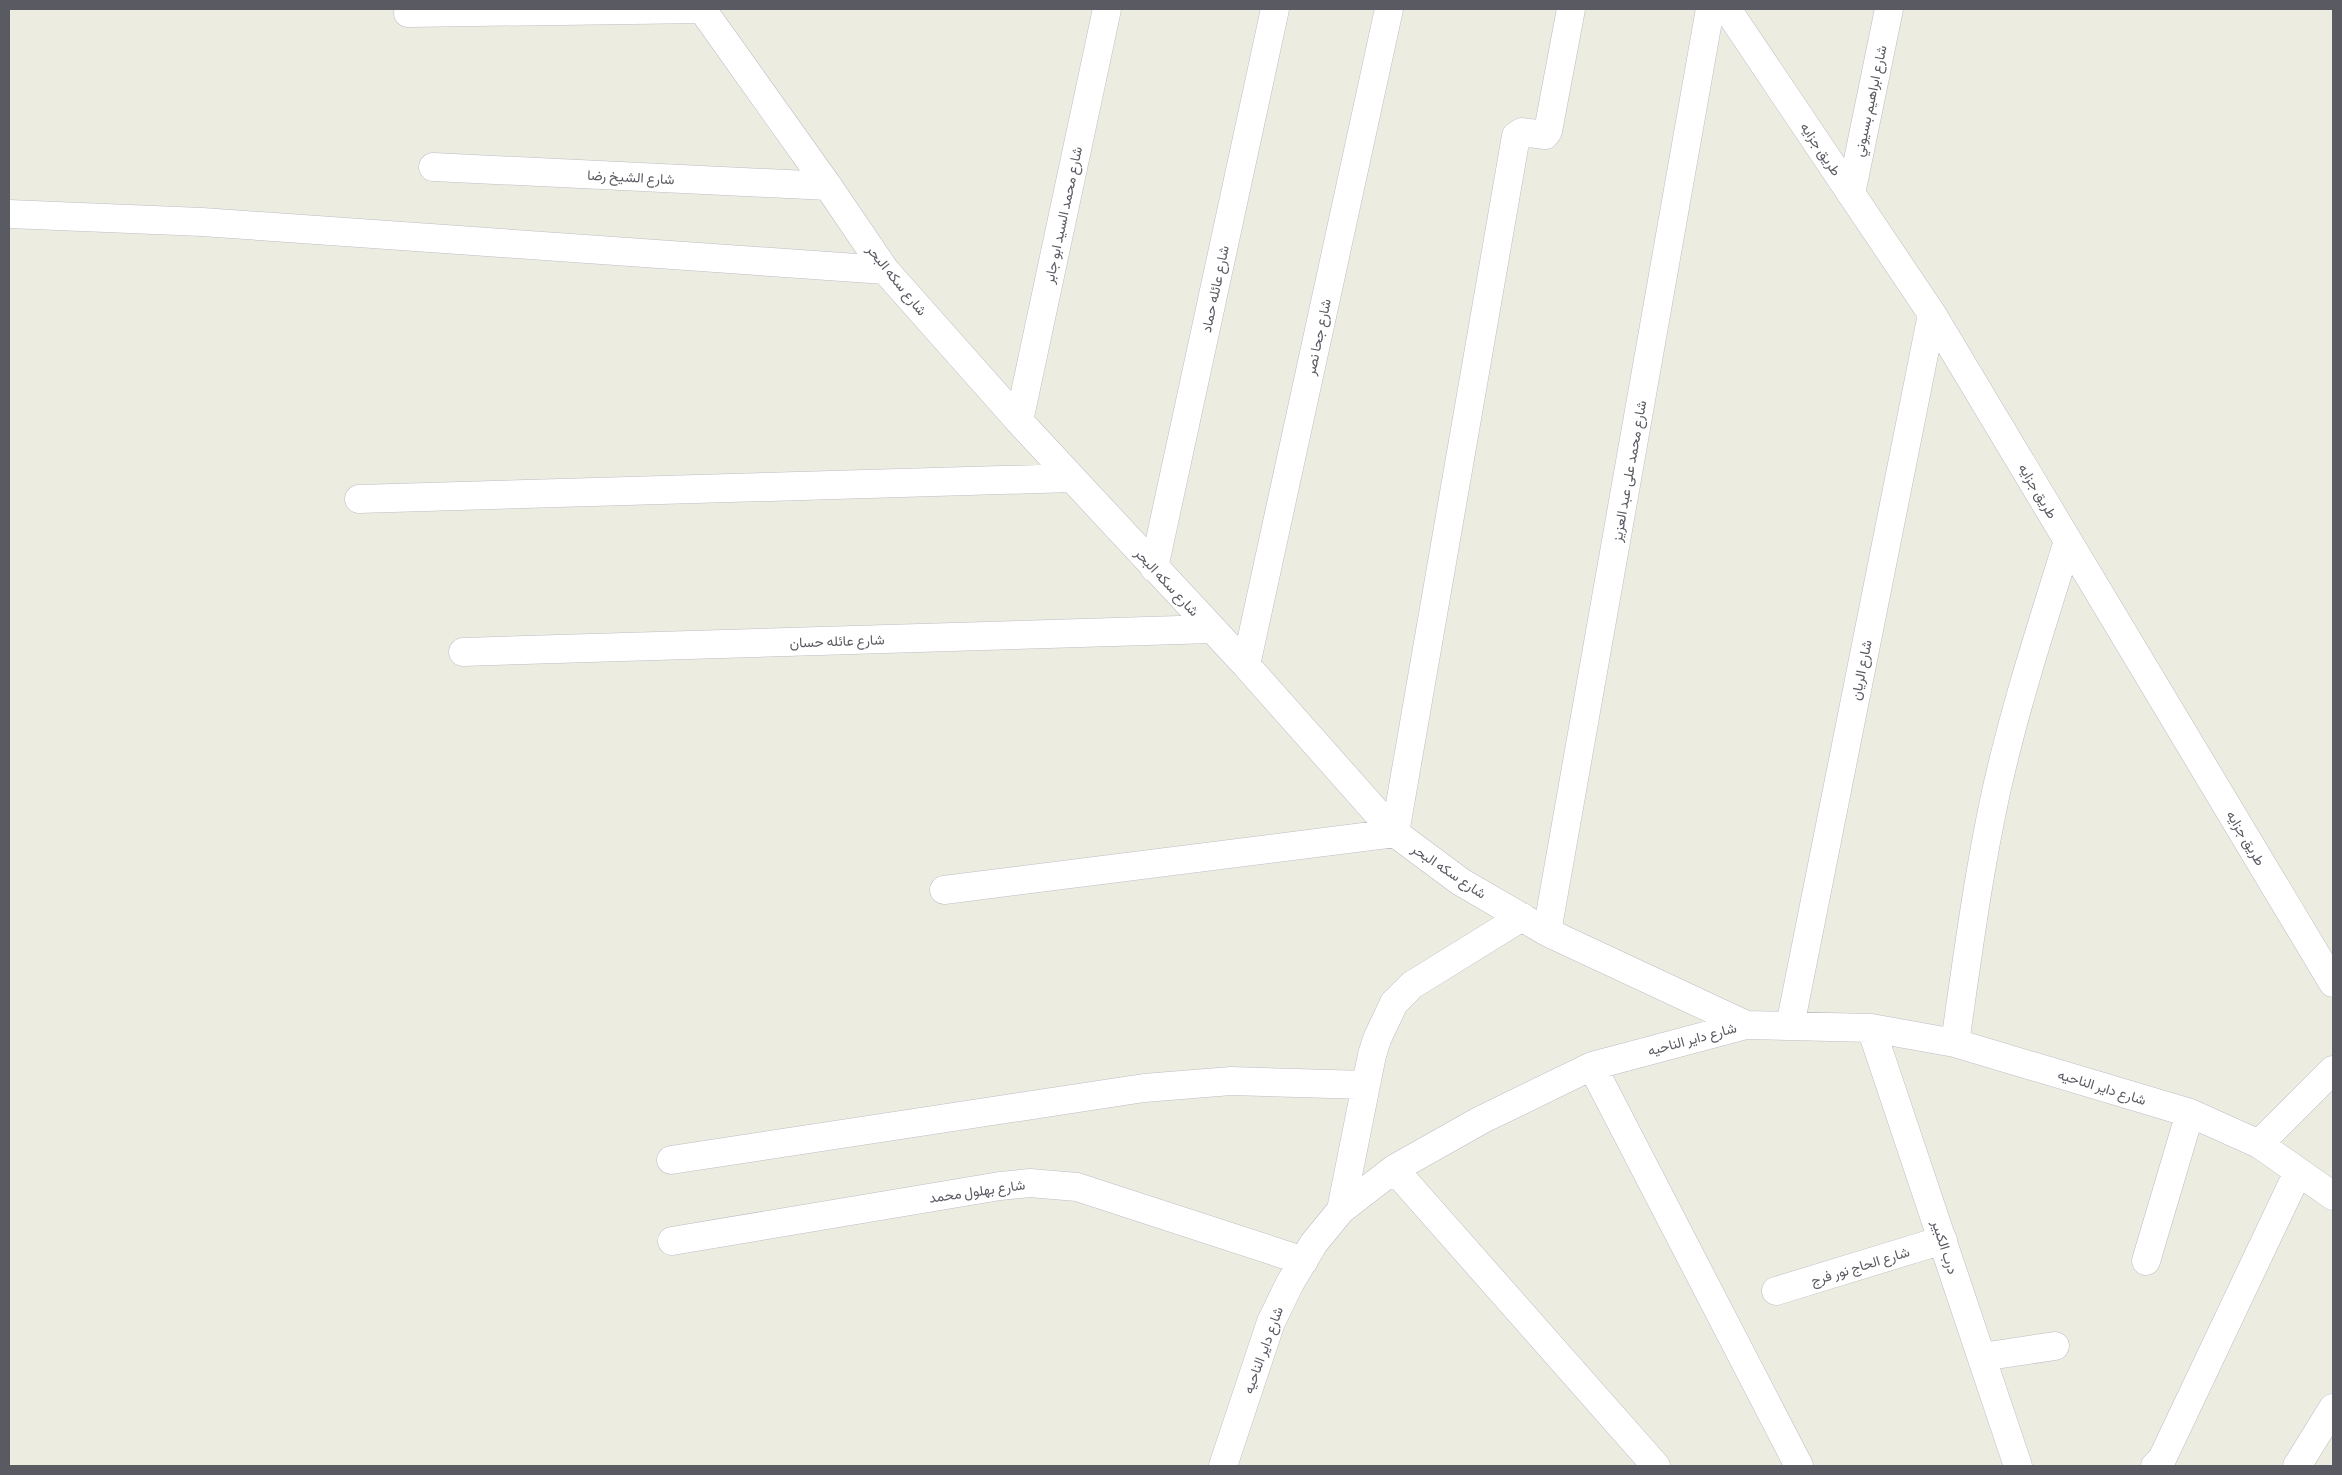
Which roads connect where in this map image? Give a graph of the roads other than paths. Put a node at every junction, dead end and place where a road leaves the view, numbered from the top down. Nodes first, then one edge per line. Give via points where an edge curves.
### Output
1 (702, 9) edge
2 (1107, 9) edge
3 (1275, 9) edge
4 (1390, 9) edge
5 (1571, 9) edge
6 (1710, 9) edge
7 (1727, 9) edge
8 (1889, 9) edge
9 (408, 13) dead end
10 (433, 167) dead end
11 (828, 186) junction
12 (1851, 194) junction
13 (9, 214) edge
14 (885, 270) junction
15 (1932, 314) junction
16 (1019, 421) junction
17 (1072, 478) junction
18 (359, 499) dead end
19 (2068, 541) junction
20 (1154, 568) junction
21 (1212, 629) junction
22 (463, 652) dead end
23 (1246, 665) junction
24 (1395, 832) junction
25 (944, 890) dead end
26 (1522, 917) junction
27 (1548, 932) junction
28 (2333, 983) edge
29 (1746, 1025) junction
30 (1790, 1026) junction
31 (1871, 1028) junction
32 (1955, 1043) junction
33 (1592, 1066) junction
34 (2333, 1070) edge
35 (1366, 1085) junction
36 (2190, 1113) junction
37 (2259, 1144) junction
38 (672, 1160) dead end
39 (1394, 1169) junction
40 (2298, 1172) junction
41 (2333, 1196) edge
42 (1342, 1210) junction
43 (1943, 1240) junction
44 (672, 1241) dead end
45 (2146, 1260) dead end
46 (1304, 1261) junction
47 (1776, 1291) dead end
48 (2055, 1346) dead end
49 (1982, 1357) junction
50 (2333, 1408) edge
51 (1223, 1466) edge
52 (1656, 1466) edge
53 (1799, 1466) edge
54 (2018, 1466) edge
55 (2155, 1466) edge
56 (2297, 1466) edge

1 - 9 street
1 - 11 street, شارع سكه البحر
2 - 16 street, شارع محمد السيد ابو جابر
3 - 20 street, شارع عائله حماد
4 - 23 street, شارع جحا نصر
5 - 24 street via 1548,131 1545,135 1520,133 1516,136
6 - 27 street, شارع محمد على عبد العزيز
7 - 12 street, طريق جزايه
8 - 12 street, شارع ابراهيم بسيوني
10 - 11 street, شارع الشيخ رضا
11 - 14 street, شارع سكه البحر
12 - 15 street, طريق جزايه
13 - 14 street via 212,222
14 - 16 street, شارع سكه البحر
15 - 19 street, طريق جزايه
15 - 30 street, شارع الريان
16 - 17 street, شارع سكه البحر
17 - 18 street
17 - 20 street, شارع سكه البحر
19 - 28 street, طريق جزايه
19 - 32 street via 2016,711 1996,793 1978,886
20 - 21 street, شارع سكه البحر
21 - 22 street, شارع عائله حسان
21 - 23 street, شارع سكه البحر
23 - 24 street, شارع سكه البحر
24 - 25 street
24 - 26 street, شارع سكه البحر via 1461,882
26 - 27 street, شارع سكه البحر
26 - 35 street via 1412,986 1394,1004 1377,1039
27 - 29 street, شارع سكه البحر
29 - 30 street, شارع داير الناحيه
29 - 33 street, شارع داير الناحيه
30 - 31 street, شارع داير الناحيه
31 - 32 street, شارع داير الناحيه
31 - 43 street, درب الكبير
32 - 36 street, شارع داير الناحيه
33 - 39 street, شارع داير الناحيه via 1481,1120
33 - 53 street
34 - 37 street
35 - 38 street via 1231,1081 1144,1088
35 - 42 street
36 - 37 street, شارع داير الناحيه
36 - 45 street
37 - 40 street, شارع داير الناحيه
39 - 42 street, شارع داير الناحيه
39 - 52 street
40 - 41 street, شارع داير الناحيه
40 - 55 street via 2162,1459
42 - 46 street, شارع داير الناحيه via 1314,1243
43 - 47 street, شارع الحاج نور فرج
43 - 49 street, درب الكبير
44 - 46 street, شارع بهلول محمد via 1030,1183 1077,1187
46 - 51 street, شارع داير الناحيه via 1271,1322
48 - 49 street
49 - 54 street, درب الكبير
50 - 56 street

